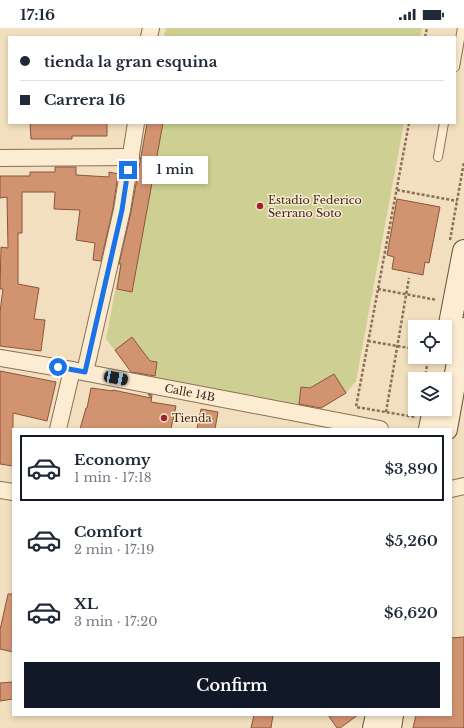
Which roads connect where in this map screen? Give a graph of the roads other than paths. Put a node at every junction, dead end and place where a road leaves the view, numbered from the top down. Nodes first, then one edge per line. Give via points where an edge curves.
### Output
1 (462, 28) edge
2 (456, 61) edge
3 (136, 124) edge
4 (444, 124) edge
5 (438, 157) dead end
6 (0, 158) edge
7 (131, 158) junction
8 (464, 251) edge
9 (452, 307) edge
10 (450, 320) edge
11 (464, 329) edge
12 (0, 358) edge
13 (78, 371) junction
14 (58, 428) edge
15 (375, 428) edge
16 (446, 428) edge
17 (464, 486) edge
18 (452, 489) edge
19 (0, 490) edge
20 (12, 492) edge
21 (376, 716) edge
22 (392, 716) edge
23 (374, 728) edge
24 (390, 728) edge

1 - 2 lane
3 - 7 street
4 - 5 lane
6 - 7 street
7 - 13 street via 122,210
8 - 9 main road
9 - 10 main road
11 - 16 main road
12 - 13 street, Calle 14B
13 - 14 street
13 - 15 street, Calle 14B
17 - 18 street
19 - 20 street
21 - 23 main road
22 - 24 main road

